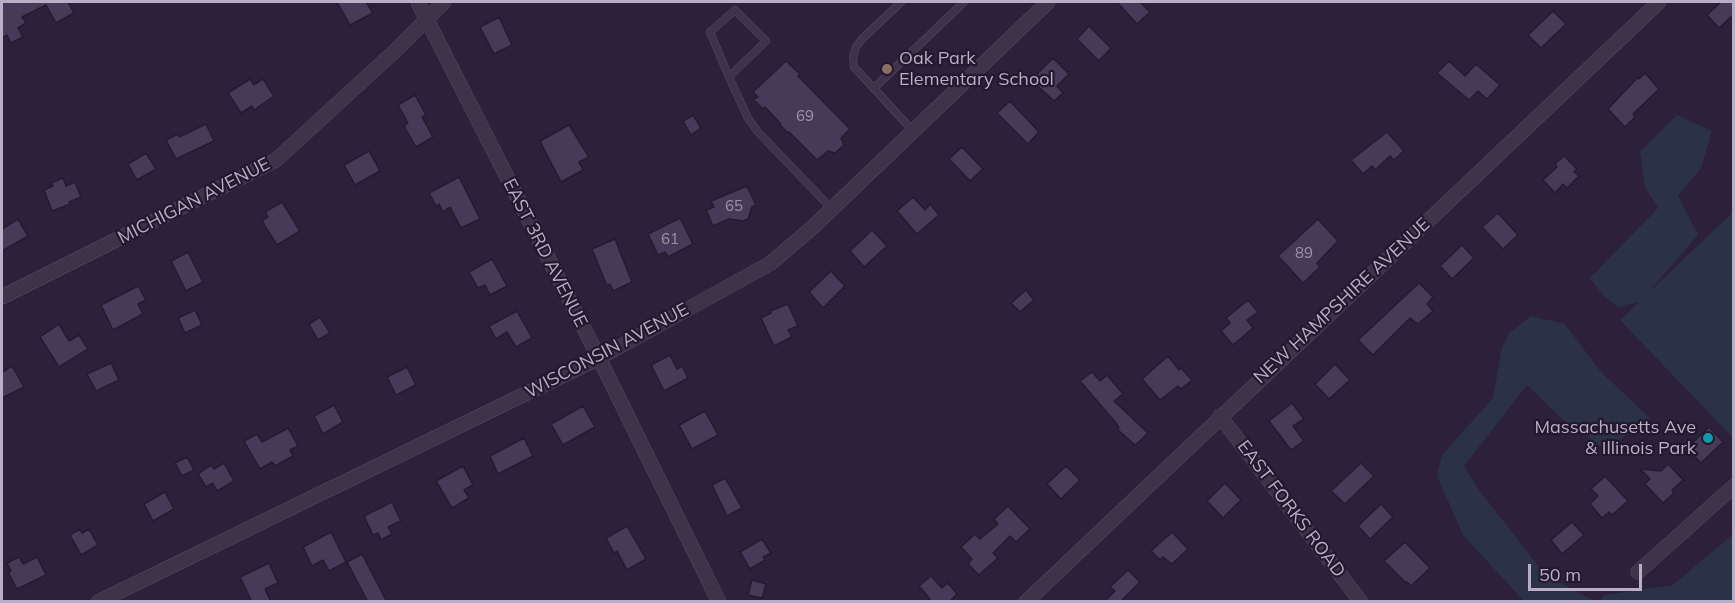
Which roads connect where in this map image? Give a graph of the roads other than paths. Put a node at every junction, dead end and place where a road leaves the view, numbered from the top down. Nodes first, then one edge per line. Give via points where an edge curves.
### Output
1 (418, 2) edge
2 (444, 2) edge
3 (901, 2) edge
4 (964, 2) edge
5 (1048, 2) edge
6 (1659, 2) edge
7 (427, 17) junction
8 (729, 77) junction
9 (874, 88) junction
10 (913, 131) junction
11 (832, 209) junction
12 (2, 297) edge
13 (599, 358) junction
14 (1220, 416) junction
15 (1734, 486) edge
16 (1638, 572) dead end
17 (98, 602) edge
18 (719, 602) edge
19 (1026, 602) edge
20 (1361, 602) edge

1 - 7 street, EAST 3RD AVENUE
2 - 7 street, MICHIGAN AVENUE
3 - 9 lane via 856,47 854,67
4 - 9 lane
5 - 10 street, WISCONSIN AVENUE
6 - 14 street, NEW HAMPSHIRE AVENUE
7 - 12 street, MICHIGAN AVENUE via 276,160
7 - 13 street, EAST 3RD AVENUE
8 - 8 lane via 710,32 735,10 766,41
8 - 11 lane via 758,132
9 - 10 lane
10 - 11 street, WISCONSIN AVENUE
11 - 13 street, WISCONSIN AVENUE via 771,262
13 - 17 street, WISCONSIN AVENUE
13 - 18 street, EAST 3RD AVENUE
14 - 19 street, NEW HAMPSHIRE AVENUE
14 - 20 street, EAST FORKS ROAD
15 - 16 street

